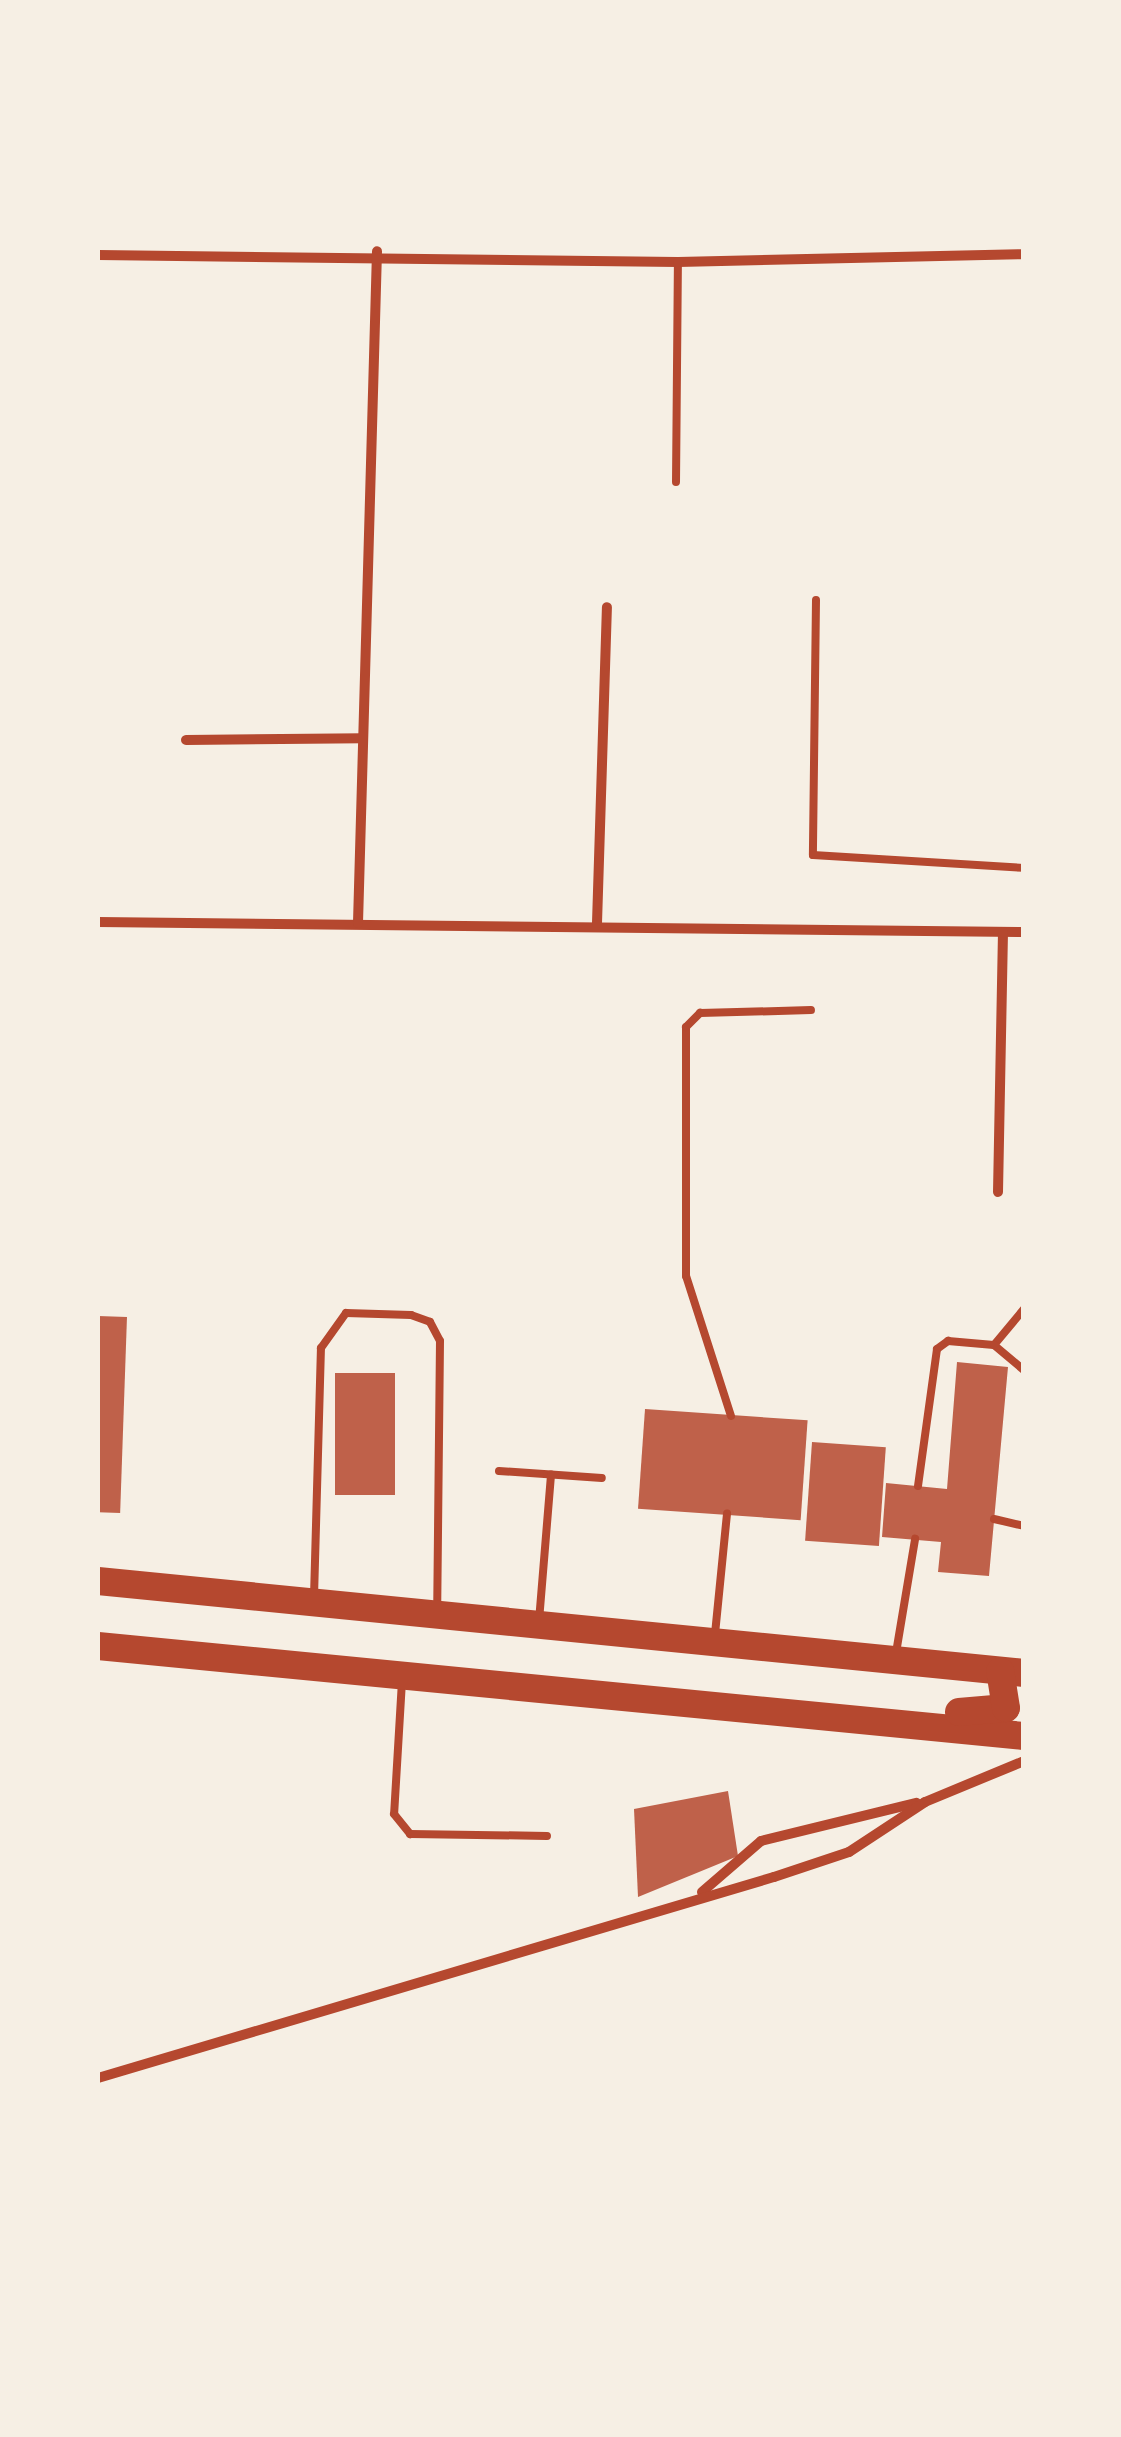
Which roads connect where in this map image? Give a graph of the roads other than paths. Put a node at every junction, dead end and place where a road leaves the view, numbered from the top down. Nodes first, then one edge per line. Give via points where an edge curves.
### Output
1 (377, 251) junction
2 (98, 254) edge
3 (1024, 254) edge
4 (678, 262) junction
5 (676, 482) dead end
6 (816, 600) dead end
7 (607, 607) dead end
8 (363, 738) junction
9 (186, 740) dead end
10 (1024, 868) edge
11 (98, 922) edge
12 (358, 922) junction
13 (597, 923) junction
14 (1004, 932) junction
15 (1024, 932) edge
16 (811, 1010) dead end
17 (998, 1192) dead end
18 (1024, 1308) edge
19 (994, 1345) junction
20 (1024, 1370) edge
21 (730, 1416) dead end
22 (500, 1470) dead end
23 (551, 1474) junction
24 (602, 1478) dead end
25 (918, 1486) dead end
26 (727, 1514) dead end
27 (994, 1518) dead end
28 (1024, 1526) edge
29 (914, 1539) dead end
30 (98, 1581) edge
31 (314, 1603) junction
32 (438, 1616) junction
33 (539, 1626) junction
34 (714, 1644) junction
35 (98, 1646) edge
36 (896, 1658) junction
37 (1012, 1672) edge
38 (403, 1677) junction
39 (604, 1698) junction
40 (1024, 1736) edge
41 (1024, 1761) edge
42 (925, 1802) junction
43 (547, 1836) dead end
44 (701, 1893) junction
45 (98, 2078) edge

1 - 2 street
1 - 4 street
1 - 8 street
3 - 4 street
4 - 5 lane
6 - 10 lane via 814,855
7 - 13 street
8 - 9 street
8 - 12 street
11 - 12 street
12 - 13 street
13 - 14 street
14 - 15 street
14 - 17 street
16 - 21 lane via 700,1012 686,1027 686,1276
18 - 19 lane
19 - 20 lane
19 - 25 lane via 948,1340 937,1349
22 - 23 lane
23 - 24 lane
23 - 33 lane
26 - 34 lane
27 - 28 lane
29 - 36 lane
30 - 31 highway
31 - 32 highway
31 - 32 lane via 322,1348 346,1313 411,1315 430,1322 440,1341
32 - 33 highway
33 - 34 highway
34 - 36 highway
35 - 38 highway
36 - 37 highway
37 - 39 highway via 1008,1702 988,1715 643,1682
38 - 39 highway
38 - 43 lane via 394,1814 410,1834
39 - 40 highway
41 - 42 street
42 - 44 street via 849,1852
42 - 44 street via 761,1842
44 - 45 street

